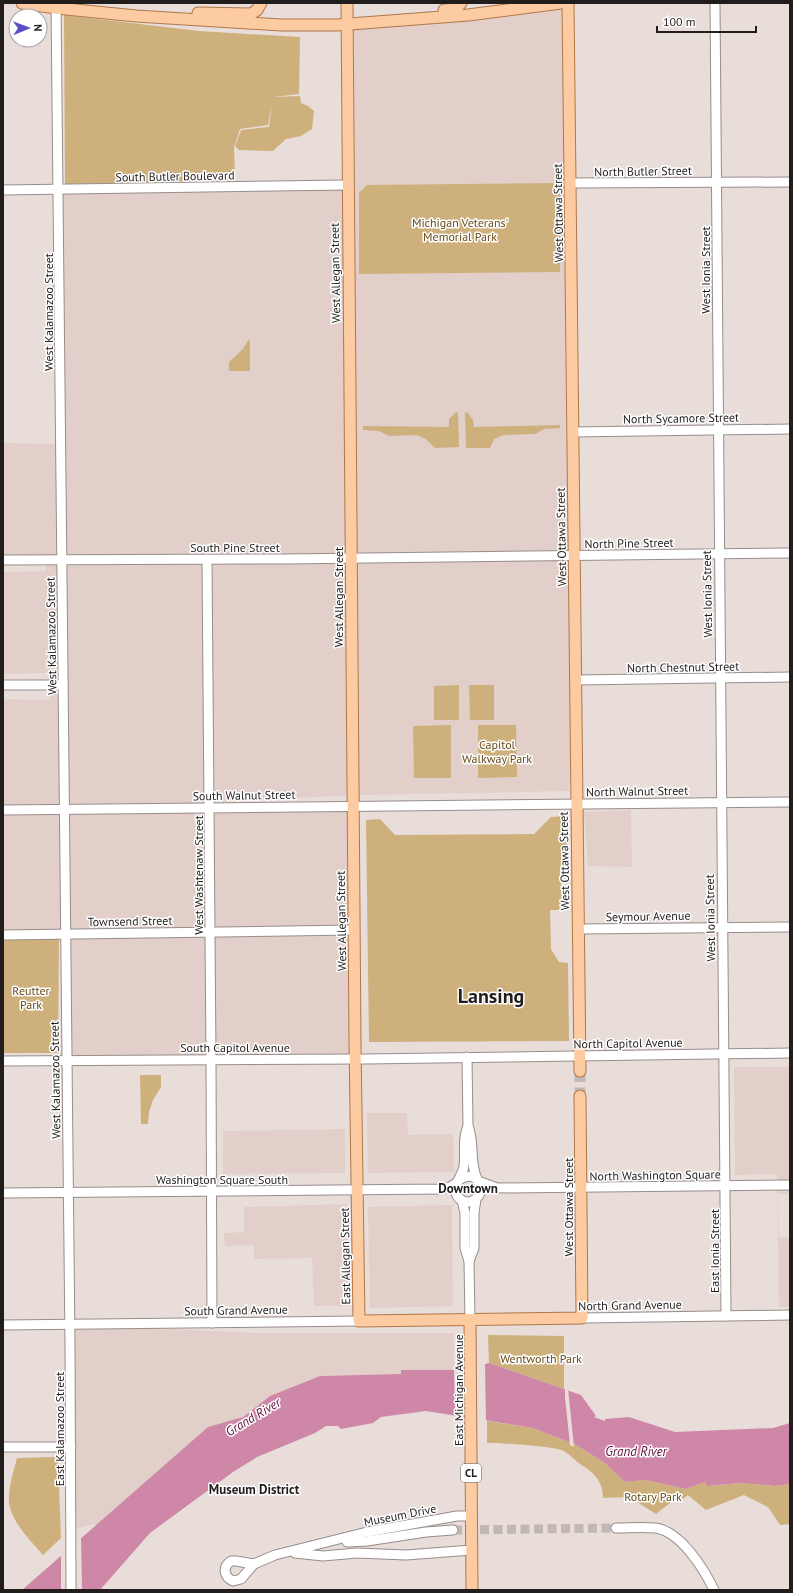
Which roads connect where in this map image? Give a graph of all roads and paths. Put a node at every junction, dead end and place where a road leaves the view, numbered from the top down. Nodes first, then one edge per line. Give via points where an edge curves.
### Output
1 (22, 3) edge
2 (260, 3) edge
3 (347, 3) edge
4 (461, 3) edge
5 (561, 3) edge
6 (568, 3) edge
7 (715, 3) edge
8 (56, 6) edge
9 (136, 16) junction
10 (371, 22) junction
11 (347, 24) junction
12 (716, 182) junction
13 (790, 182) edge
14 (570, 183) junction
15 (347, 185) junction
16 (59, 189) junction
17 (3, 190) edge
18 (718, 429) junction
19 (790, 429) edge
20 (573, 432) junction
21 (790, 553) edge
22 (719, 554) junction
23 (574, 555) junction
24 (467, 556) joint
25 (351, 558) junction
26 (207, 559) junction
27 (3, 560) edge
28 (62, 560) junction
29 (720, 678) junction
30 (790, 678) edge
31 (576, 680) junction
32 (3, 685) edge
33 (63, 685) junction
34 (790, 802) edge
35 (721, 803) junction
36 (577, 804) junction
37 (485, 805) joint
38 (353, 806) junction
39 (209, 808) junction
40 (64, 809) junction
41 (3, 810) edge
42 (722, 927) junction
43 (790, 927) edge
44 (578, 929) junction
45 (354, 930) junction
46 (210, 932) junction
47 (66, 934) junction
48 (3, 935) edge
49 (790, 1053) edge
50 (724, 1054) junction
51 (579, 1055) junction
52 (467, 1057) junction
53 (211, 1059) junction
54 (355, 1059) junction
55 (67, 1060) junction
56 (3, 1061) edge
57 (580, 1071) tunnel mouth
58 (580, 1096) tunnel mouth
59 (468, 1126) junction
60 (478, 1180) junction
61 (458, 1181) junction
62 (790, 1185) edge
63 (726, 1186) junction
64 (497, 1188) junction
65 (581, 1188) junction
66 (441, 1189) junction
67 (357, 1190) junction
68 (212, 1191) junction
69 (69, 1193) junction
70 (3, 1194) edge
71 (460, 1198) junction
72 (477, 1198) junction
73 (469, 1261) junction
74 (69, 1269) joint
75 (790, 1315) edge
76 (726, 1316) junction
77 (582, 1318) junction
78 (470, 1320) junction
79 (360, 1322) junction
80 (212, 1323) junction
81 (70, 1324) junction
82 (3, 1325) edge
83 (3, 1447) edge
84 (71, 1447) junction
85 (472, 1516) junction
86 (616, 1528) tunnel mouth
87 (453, 1530) tunnel mouth
88 (400, 1537) junction
89 (334, 1542) junction
90 (472, 1550) junction
91 (288, 1552) junction
92 (357, 1553) junction
93 (254, 1564) dead end
94 (71, 1590) edge
95 (472, 1590) edge
96 (714, 1590) edge

1 - 8 main road
2 - 9 main road via 254,13 246,15 166,12
3 - 11 main road, West Allegan Street
4 - 10 main road via 456,9 396,14
5 - 10 main road
6 - 14 main road, West Ottawa Street
7 - 12 street, West Ionia Street
8 - 9 main road
8 - 16 street, West Kalamazoo Street
9 - 11 main road via 256,24
10 - 11 main road
11 - 15 main road, West Allegan Street
12 - 13 street, North Butler Street
12 - 14 street, North Butler Street
12 - 18 street, West Ionia Street
14 - 20 main road, West Ottawa Street
15 - 16 street, South Butler Boulevard
15 - 25 main road, West Allegan Street
16 - 17 street, South Butler Boulevard
16 - 28 street, West Kalamazoo Street
18 - 19 street, North Sycamore Street
18 - 20 street, North Sycamore Street
18 - 22 street, West Ionia Street
20 - 23 main road, West Ottawa Street
21 - 22 street, North Pine Street
22 - 23 street, North Pine Street
22 - 29 street, West Ionia Street
23 - 24 street, North Pine Street
23 - 31 main road, West Ottawa Street
24 - 25 street, South Pine Street
25 - 26 street, South Pine Street
25 - 38 main road, West Allegan Street
26 - 28 street, South Pine Street
26 - 39 street, West Washtenaw Street
27 - 28 street, South Pine Street
28 - 33 street, West Kalamazoo Street
29 - 30 street, North Chestnut Street
29 - 31 street, North Chestnut Street
29 - 35 street, West Ionia Street
31 - 36 main road, West Ottawa Street
32 - 33 street
33 - 40 street, West Kalamazoo Street
34 - 35 street, North Walnut Street
35 - 36 street, North Walnut Street
35 - 42 street, West Ionia Street
36 - 37 street, North Walnut Street
36 - 44 main road, West Ottawa Street
37 - 38 street, South Walnut Street
38 - 39 street, South Walnut Street
38 - 45 main road, West Allegan Street
39 - 40 street, South Walnut Street
39 - 46 street, West Washtenaw Street
40 - 41 street, South Walnut Street
40 - 47 street, West Kalamazoo Street
42 - 43 street, Seymour Avenue
42 - 44 street, Seymour Avenue
42 - 50 street, West Ionia Street
44 - 51 main road, West Ottawa Street
45 - 46 street, Townsend Street
45 - 54 main road, West Allegan Street
46 - 47 street, Townsend Street
46 - 53 street, West Washtenaw Street
47 - 48 street, Townsend Street
47 - 55 street, West Kalamazoo Street
49 - 50 street, North Capitol Avenue
50 - 51 street, North Capitol Avenue
50 - 63 street, West Ionia Street
51 - 52 street, North Capitol Avenue
51 - 57 main road, West Ottawa Street
52 - 54 street, South Capitol Avenue
52 - 59 street
53 - 54 street, South Capitol Avenue
53 - 55 street, South Capitol Avenue
53 - 68 street, West Washtenaw Street
54 - 67 main road, West Allegan Street
55 - 56 street, South Capitol Avenue
55 - 69 street, West Kalamazoo Street
58 - 65 main road, West Ottawa Street
59 - 60 street via 472,1136 473,1166
59 - 61 street via 464,1135 464,1166
60 - 61 street via 466,1176
60 - 64 street
60 - 72 street via 481,1191
61 - 66 street, Washington Square South
61 - 71 street via 455,1189
62 - 63 street, North Washington Square
63 - 65 street, North Washington Square
63 - 76 street, East Ionia Street
64 - 65 street, North Washington Square
64 - 72 street
65 - 77 main road, West Ottawa Street
66 - 67 street, Washington Square South
66 - 71 street, Washington Square South
67 - 68 street, Washington Square South
67 - 79 main road, East Allegan Street
68 - 69 street, Washington Square South
68 - 80 street, West Washtenaw Street
69 - 70 street, Washington Square South
69 - 74 street, West Kalamazoo Street
71 - 72 street via 469,1202
71 - 73 street, East Michigan Avenue via 465,1213 465,1248
72 - 73 street, East Michigan Avenue via 474,1213 474,1248
73 - 78 street, East Michigan Avenue
74 - 81 street, East Kalamazoo Street
75 - 76 street, North Grand Avenue
76 - 77 street, North Grand Avenue
77 - 78 main road, North Grand Avenue
78 - 79 main road, South Grand Avenue
78 - 85 main road, East Michigan Avenue / CL
79 - 80 street, South Grand Avenue
80 - 81 street, South Grand Avenue
81 - 82 street, South Grand Avenue
81 - 84 street, East Kalamazoo Street
83 - 84 street
84 - 94 street, East Kalamazoo Street
85 - 89 street, Museum Drive via 457,1516 381,1530
85 - 90 main road, East Michigan Avenue / CL
86 - 96 street via 658,1528 673,1536 701,1565
87 - 88 street, Museum Drive
88 - 89 street, Museum Drive
88 - 92 street, Museum Drive
89 - 91 street, Museum Drive
90 - 92 street, Museum Drive via 406,1555
90 - 95 main road, East Michigan Avenue / CL
91 - 92 street, Museum Drive via 323,1556
91 - 93 street, Museum Drive

